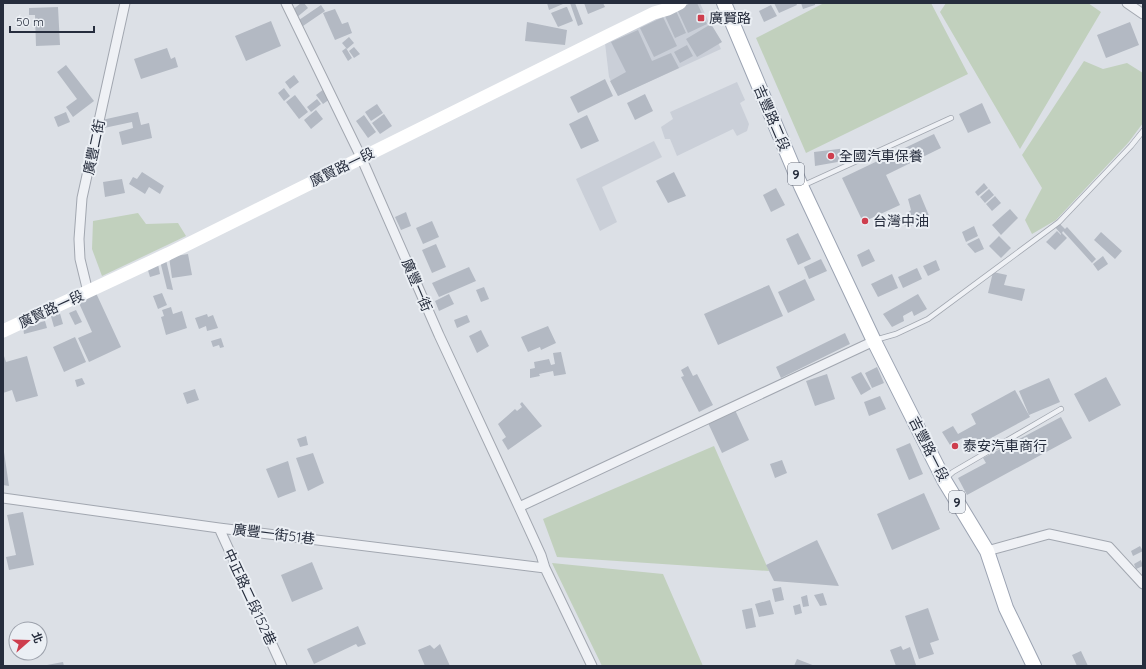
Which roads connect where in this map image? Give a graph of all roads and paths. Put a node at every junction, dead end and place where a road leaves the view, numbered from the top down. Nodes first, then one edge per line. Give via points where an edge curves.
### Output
1 (126, 3) edge
2 (286, 3) edge
3 (680, 3) edge
4 (724, 3) edge
5 (1127, 3) edge
6 (1143, 14) edge
7 (951, 118) dead end
8 (1143, 131) edge
9 (361, 157) junction
10 (801, 186) junction
11 (88, 292) junction
12 (3, 331) edge
13 (874, 341) junction
14 (1061, 409) dead end
15 (944, 480) junction
16 (3, 498) edge
17 (519, 507) junction
18 (219, 528) junction
19 (987, 551) junction
20 (545, 568) junction
21 (1143, 584) edge
22 (282, 666) edge
23 (592, 666) edge
24 (1034, 666) edge

1 - 11 street, 廣豐二街 via 82,198 80,259
2 - 9 street, 廣豐一街
3 - 9 street, 廣賢路一段 via 628,25
4 - 10 main road, 吉豐路二段 / 9
5 - 6 street
7 - 10 lane
8 - 13 lane via 1059,222 928,319
9 - 11 street, 廣賢路一段
9 - 17 street, 廣豐一街 via 439,335
10 - 13 main road, 吉豐路二段 / 9
11 - 12 street, 廣賢路一段
13 - 15 main road, 吉豐路一段 / 9
13 - 17 street
14 - 15 lane via 953,472
15 - 19 main road, 吉豐路一段 / 9
16 - 18 street, 廣豐一街51巷
17 - 20 street, 廣豐一街
18 - 20 street, 廣豐一街51巷
18 - 22 street, 中正路二段152巷
19 - 21 street via 1049,534 1108,547
19 - 24 main road, 吉豐路一段 / 9 via 1006,608
20 - 23 street, 廣豐一街

